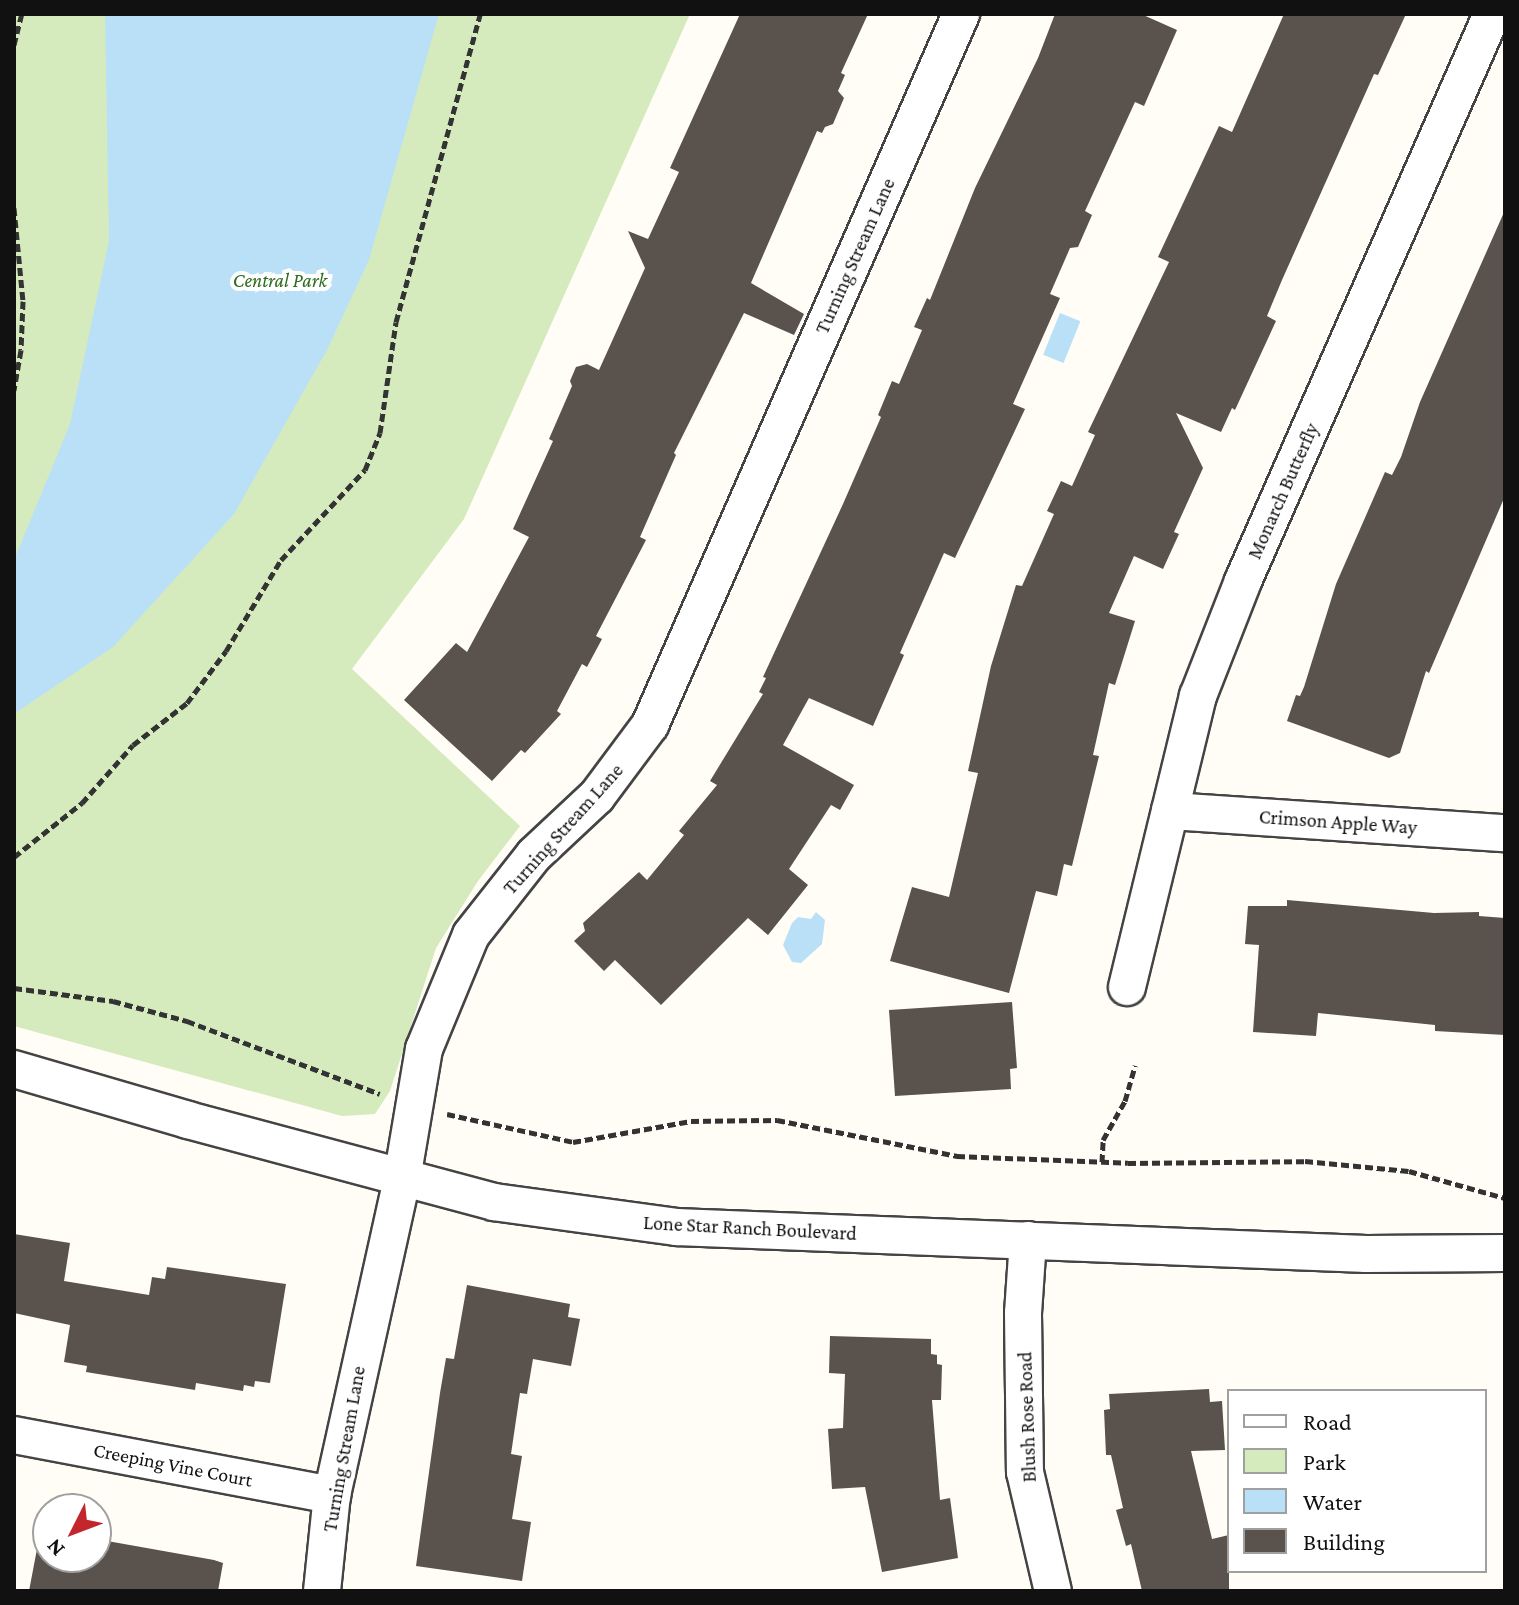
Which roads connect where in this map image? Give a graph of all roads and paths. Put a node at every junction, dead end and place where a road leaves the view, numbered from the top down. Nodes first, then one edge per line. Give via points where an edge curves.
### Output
1 (22, 14) edge
2 (480, 14) edge
3 (961, 14) edge
4 (1492, 14) edge
5 (14, 45) edge
6 (14, 208) edge
7 (14, 390) edge
8 (1170, 811) junction
9 (1505, 833) edge
10 (14, 857) edge
11 (1127, 987) dead end
12 (14, 988) edge
13 (1135, 1065) dead end
14 (14, 1069) edge
15 (379, 1093) dead end
16 (445, 1113) dead end
17 (1102, 1162) junction
18 (402, 1179) junction
19 (1505, 1198) edge
20 (1028, 1240) junction
21 (1505, 1253) edge
22 (14, 1435) edge
23 (332, 1495) junction
24 (322, 1591) edge
25 (1053, 1591) edge

1 - 5 path
2 - 10 path via 396,322 380,433 365,470 281,560 226,651 187,703 133,745 82,803
3 - 18 street, Turning Stream Lane via 650,725 597,796 534,855 471,935 424,1049
4 - 8 street, Monarch Butterfly via 1243,581 1198,696
6 - 7 path via 23,301
8 - 9 street, Crimson Apple Way
8 - 11 street, Monarch Butterfly
12 - 15 path via 113,1001 187,1021
13 - 17 path via 1125,1101 1103,1140
14 - 18 street, Lone Star Ranch Boulevard
16 - 17 path via 573,1142 691,1121 777,1120 957,1156
17 - 19 path via 1305,1161 1409,1171
18 - 20 street, Lone Star Ranch Boulevard via 494,1202 676,1227
18 - 23 street, Turning Stream Lane
20 - 21 street, Lone Star Ranch Boulevard via 1366,1254
20 - 25 street, Blush Rose Road via 1023,1313 1025,1472
22 - 23 street, Creeping Vine Court
23 - 24 street, Turning Stream Lane

